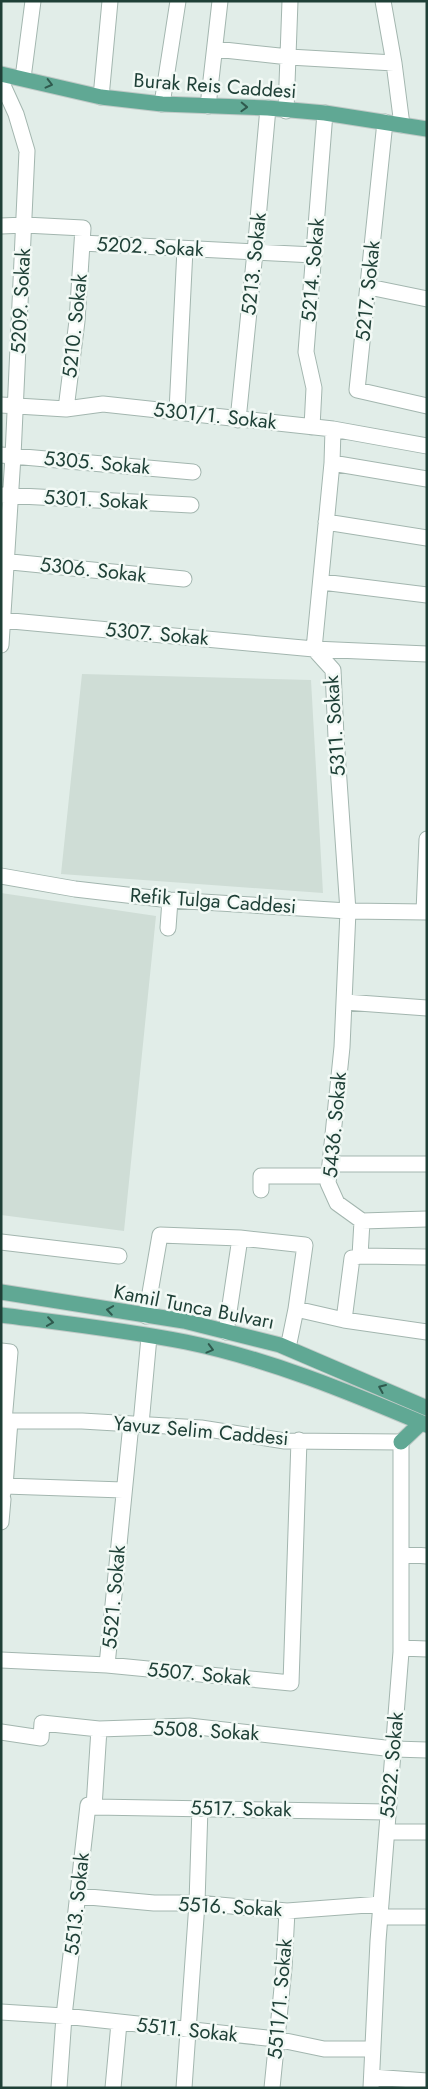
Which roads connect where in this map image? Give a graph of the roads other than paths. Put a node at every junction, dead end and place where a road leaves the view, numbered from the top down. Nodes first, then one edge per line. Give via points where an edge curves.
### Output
1 (33, 1) edge
2 (110, 1) edge
3 (178, 1) edge
4 (220, 1) edge
5 (290, 1) edge
6 (383, 1) edge
7 (215, 49) junction
8 (288, 57) junction
9 (394, 64) junction
10 (1, 74) edge
11 (23, 78) junction
12 (1, 81) edge
13 (101, 97) junction
14 (162, 104) junction
15 (208, 106) junction
16 (268, 108) junction
17 (286, 111) junction
18 (325, 113) junction
19 (385, 122) junction
20 (402, 125) junction
21 (427, 129) edge
22 (25, 225) junction
23 (1, 226) edge
24 (82, 243) junction
25 (185, 249) junction
26 (255, 252) junction
27 (314, 255) junction
28 (369, 287) junction
29 (427, 298) edge
30 (8, 406) edge
31 (427, 406) edge
32 (66, 409) junction
33 (177, 411) junction
34 (238, 420) junction
35 (312, 426) junction
36 (333, 429) junction
37 (427, 446) edge
38 (7, 456) edge
39 (332, 463) junction
40 (193, 472) dead end
41 (427, 479) edge
42 (6, 495) edge
43 (191, 505) dead end
44 (326, 522) junction
45 (427, 538) edge
46 (5, 561) edge
47 (184, 579) dead end
48 (322, 582) junction
49 (427, 595) edge
50 (3, 620) edge
51 (1, 645) edge
52 (314, 649) junction
53 (427, 654) edge
54 (427, 839) edge
55 (1, 876) edge
56 (170, 900) junction
57 (348, 911) junction
58 (425, 912) edge
59 (168, 928) dead end
60 (345, 1002) junction
61 (427, 1008) edge
62 (427, 1164) edge
63 (330, 1170) junction
64 (260, 1190) dead end
65 (427, 1220) edge
66 (362, 1221) junction
67 (240, 1238) junction
68 (1, 1242) edge
69 (120, 1256) dead end
70 (360, 1256) junction
71 (427, 1257) edge
72 (1, 1292) edge
73 (296, 1309) junction
74 (1, 1315) edge
75 (146, 1316) junction
76 (344, 1320) junction
77 (226, 1332) junction
78 (427, 1332) edge
79 (149, 1336) junction
80 (288, 1348) junction
81 (1, 1351) edge
82 (427, 1408) edge
83 (5, 1421) edge
84 (136, 1424) junction
85 (424, 1424) edge
86 (299, 1440) junction
87 (401, 1442) junction
88 (123, 1490) junction
89 (3, 1494) edge
90 (1, 1522) edge
91 (402, 1554) junction
92 (427, 1556) edge
93 (401, 1648) junction
94 (427, 1649) edge
95 (1, 1660) edge
96 (107, 1665) junction
97 (99, 1729) junction
98 (1, 1732) edge
99 (394, 1749) junction
100 (427, 1750) edge
101 (94, 1807) junction
102 (200, 1807) junction
103 (388, 1812) junction
104 (387, 1832) junction
105 (427, 1832) edge
106 (78, 1896) junction
107 (197, 1903) junction
108 (287, 1911) junction
109 (380, 1911) junction
110 (427, 1917) edge
111 (1, 2012) edge
112 (64, 2016) junction
113 (119, 2023) junction
114 (188, 2030) junction
115 (276, 2039) junction
116 (373, 2049) junction
117 (372, 2082) edge
118 (427, 2082) edge
119 (59, 2088) edge
120 (112, 2088) edge
121 (184, 2088) edge
122 (272, 2088) edge

1 - 11 street
2 - 13 street
3 - 14 street
4 - 7 street
5 - 8 street
6 - 9 street
7 - 8 street
7 - 15 street
8 - 9 street
8 - 17 street
9 - 20 street
10 - 11 main road, Burak Reis Caddesi
11 -> 13 main road, Burak Reis Caddesi
12 - 22 street, 5209. Sokak via 16,114 26,151
13 - 14 main road, Burak Reis Caddesi
14 - 15 main road, Burak Reis Caddesi
15 -> 16 main road, Burak Reis Caddesi
16 - 17 main road, Burak Reis Caddesi
16 - 26 street, 5213. Sokak
17 - 18 main road, Burak Reis Caddesi
18 - 19 main road, Burak Reis Caddesi
18 - 27 street, 5214. Sokak
19 - 20 main road, Burak Reis Caddesi
19 - 28 street, 5217. Sokak
20 - 21 main road, Burak Reis Caddesi
22 - 23 street, 5202. Sokak
22 - 24 street, 5202. Sokak via 83,228
22 - 30 street, 5209. Sokak
24 - 25 street, 5202. Sokak
24 - 32 street, 5210. Sokak via 78,321
25 - 26 street, 5202. Sokak
25 - 33 street
26 - 27 street, 5202. Sokak
26 - 34 street, 5213. Sokak
27 - 35 street, 5214. Sokak via 306,352 314,388
28 - 29 street
28 - 31 street, 5217. Sokak via 357,390
30 - 32 street, 5301/1. Sokak
30 - 38 street, 5209. Sokak
32 - 33 street, 5301/1. Sokak via 103,404
33 - 34 street, 5301/1. Sokak
34 - 35 street, 5301/1. Sokak
35 - 36 street, 5301/1. Sokak
36 - 37 street, 5301/1. Sokak
36 - 39 street, 5311. Sokak
38 - 40 street, 5305. Sokak
38 - 42 street, 5209. Sokak
39 - 41 street
39 - 44 street, 5311. Sokak
42 - 43 street, 5301. Sokak
42 - 46 street, 5209. Sokak
44 - 45 street
44 - 48 street, 5311. Sokak
46 - 47 street, 5306. Sokak
46 - 50 street, 5209. Sokak
48 - 49 street
48 - 52 street, 5311. Sokak
50 - 51 street, 5209. Sokak
50 - 52 street, 5307. Sokak
52 - 53 street, 5307. Sokak
52 - 57 street, 5311. Sokak via 333,670
54 - 58 street
55 - 56 street, Refik Tulga Caddesi
56 - 57 street, Refik Tulga Caddesi
56 - 59 street
57 - 58 street, Refik Tulga Caddesi
57 - 60 street, 5436. Sokak
60 - 61 street
60 - 63 street, 5436. Sokak
62 - 63 street
63 - 64 street via 261,1176
63 - 66 street, 5436. Sokak via 328,1183 337,1203
65 - 66 street
66 - 70 street
67 - 73 street via 305,1245
67 - 75 street via 160,1234
67 - 77 street
68 - 69 street
70 - 71 street
70 - 76 street via 352,1258
75 -> 72 main road, Kamil Tunca Bulvarı
73 - 76 street
73 - 80 street
74 -> 79 main road, Kamil Tunca Bulvarı
75 - 77 main road, Kamil Tunca Bulvarı via 184,1321
76 - 78 street
77 - 80 main road, Kamil Tunca Bulvarı
79 - 84 street, 5521. Sokak
79 -> 85 main road, Kamil Tunca Bulvarı via 187,1342 270,1365 358,1396
82 -> 80 main road, Kamil Tunca Bulvarı
81 - 83 street via 10,1352
83 - 84 street, Yavuz Selim Caddesi
83 - 89 street
84 - 86 street, Yavuz Selim Caddesi
84 - 88 street, 5521. Sokak
85 - 87 main road
86 - 87 street, Yavuz Selim Caddesi
86 - 96 street, 5507. Sokak via 291,1683
87 - 91 street, 5522. Sokak
88 - 89 street
88 - 96 street, 5521. Sokak
89 - 90 street
91 - 92 street
91 - 93 street, 5522. Sokak
93 - 94 street
93 - 99 street, 5522. Sokak
95 - 96 street, 5521. Sokak
97 - 98 street, 5508. Sokak via 42,1723 41,1738
97 - 99 street, 5508. Sokak via 189,1726
97 - 101 street, 5513. Sokak
99 - 100 street, 5508. Sokak
99 - 103 street, 5522. Sokak
101 - 102 street, 5517. Sokak
101 - 106 street, 5513. Sokak via 88,1805
102 - 103 street, 5517. Sokak
102 - 107 street
103 - 104 street, 5522. Sokak
104 - 105 street
104 - 109 street, 5522. Sokak
106 - 107 street, 5516. Sokak via 154,1903
106 - 112 street, 5513. Sokak
107 - 108 street, 5516. Sokak
107 - 114 street
108 - 109 street, 5516. Sokak
108 - 115 street, 5511/1. Sokak
109 - 110 street, 5516. Sokak
109 - 116 street, 5522. Sokak
111 - 112 street, 5511. Sokak
112 - 113 street, 5511. Sokak
112 - 119 street, 5513. Sokak
113 - 114 street, 5511. Sokak
113 - 120 street
114 - 115 street, 5511. Sokak
114 - 121 street
115 - 116 street, 5511. Sokak via 324,2049
115 - 122 street, 5511/1. Sokak
116 - 117 street, 5522. Sokak
117 - 118 street

